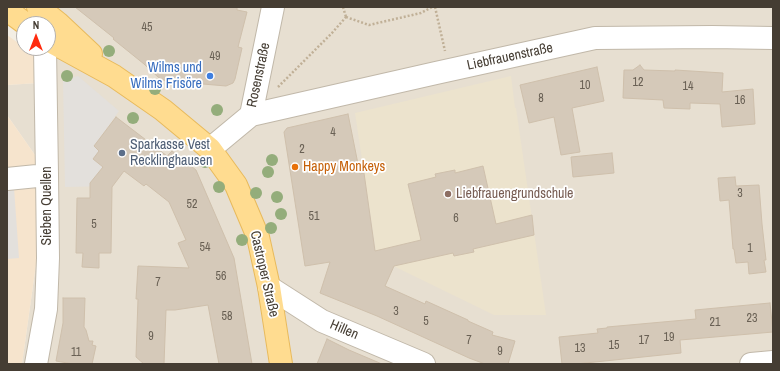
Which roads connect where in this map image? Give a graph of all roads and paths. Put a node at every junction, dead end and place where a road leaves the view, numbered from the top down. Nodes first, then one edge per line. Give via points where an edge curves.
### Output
1 (38, 7) edge
2 (273, 7) edge
3 (343, 7) edge
4 (433, 7) edge
5 (7, 10) edge
6 (16, 17) edge
7 (346, 17) junction
8 (773, 38) edge
9 (56, 44) edge
10 (45, 56) edge
11 (449, 70) junction
12 (114, 76) junction
13 (287, 79) dead end
14 (251, 116) junction
15 (210, 149) junction
16 (47, 175) junction
17 (7, 179) edge
18 (269, 287) junction
19 (773, 362) edge
20 (36, 364) edge
21 (281, 364) edge
22 (424, 364) edge
23 (751, 364) edge

1 - 12 main road, Castroper Straße
2 - 14 street, Rosenstraße
3 - 7 path
4 - 7 path via 421,13 369,25
4 - 11 path
5 - 6 main road
7 - 13 path
8 - 11 street, Liebfrauenstraße via 595,38
9 - 12 main road, Castroper Straße
10 - 16 street, Sieben Quellen
11 - 14 street, Liebfrauenstraße
12 - 15 main road, Castroper Straße via 163,110
14 - 15 street, Rosenstraße
15 - 18 main road, Castroper Straße via 236,185 258,237
16 - 17 street
16 - 20 street, Sieben Quellen via 46,309
18 - 21 main road, Castroper Straße
18 - 22 street, Hillen via 322,321
19 - 23 street

